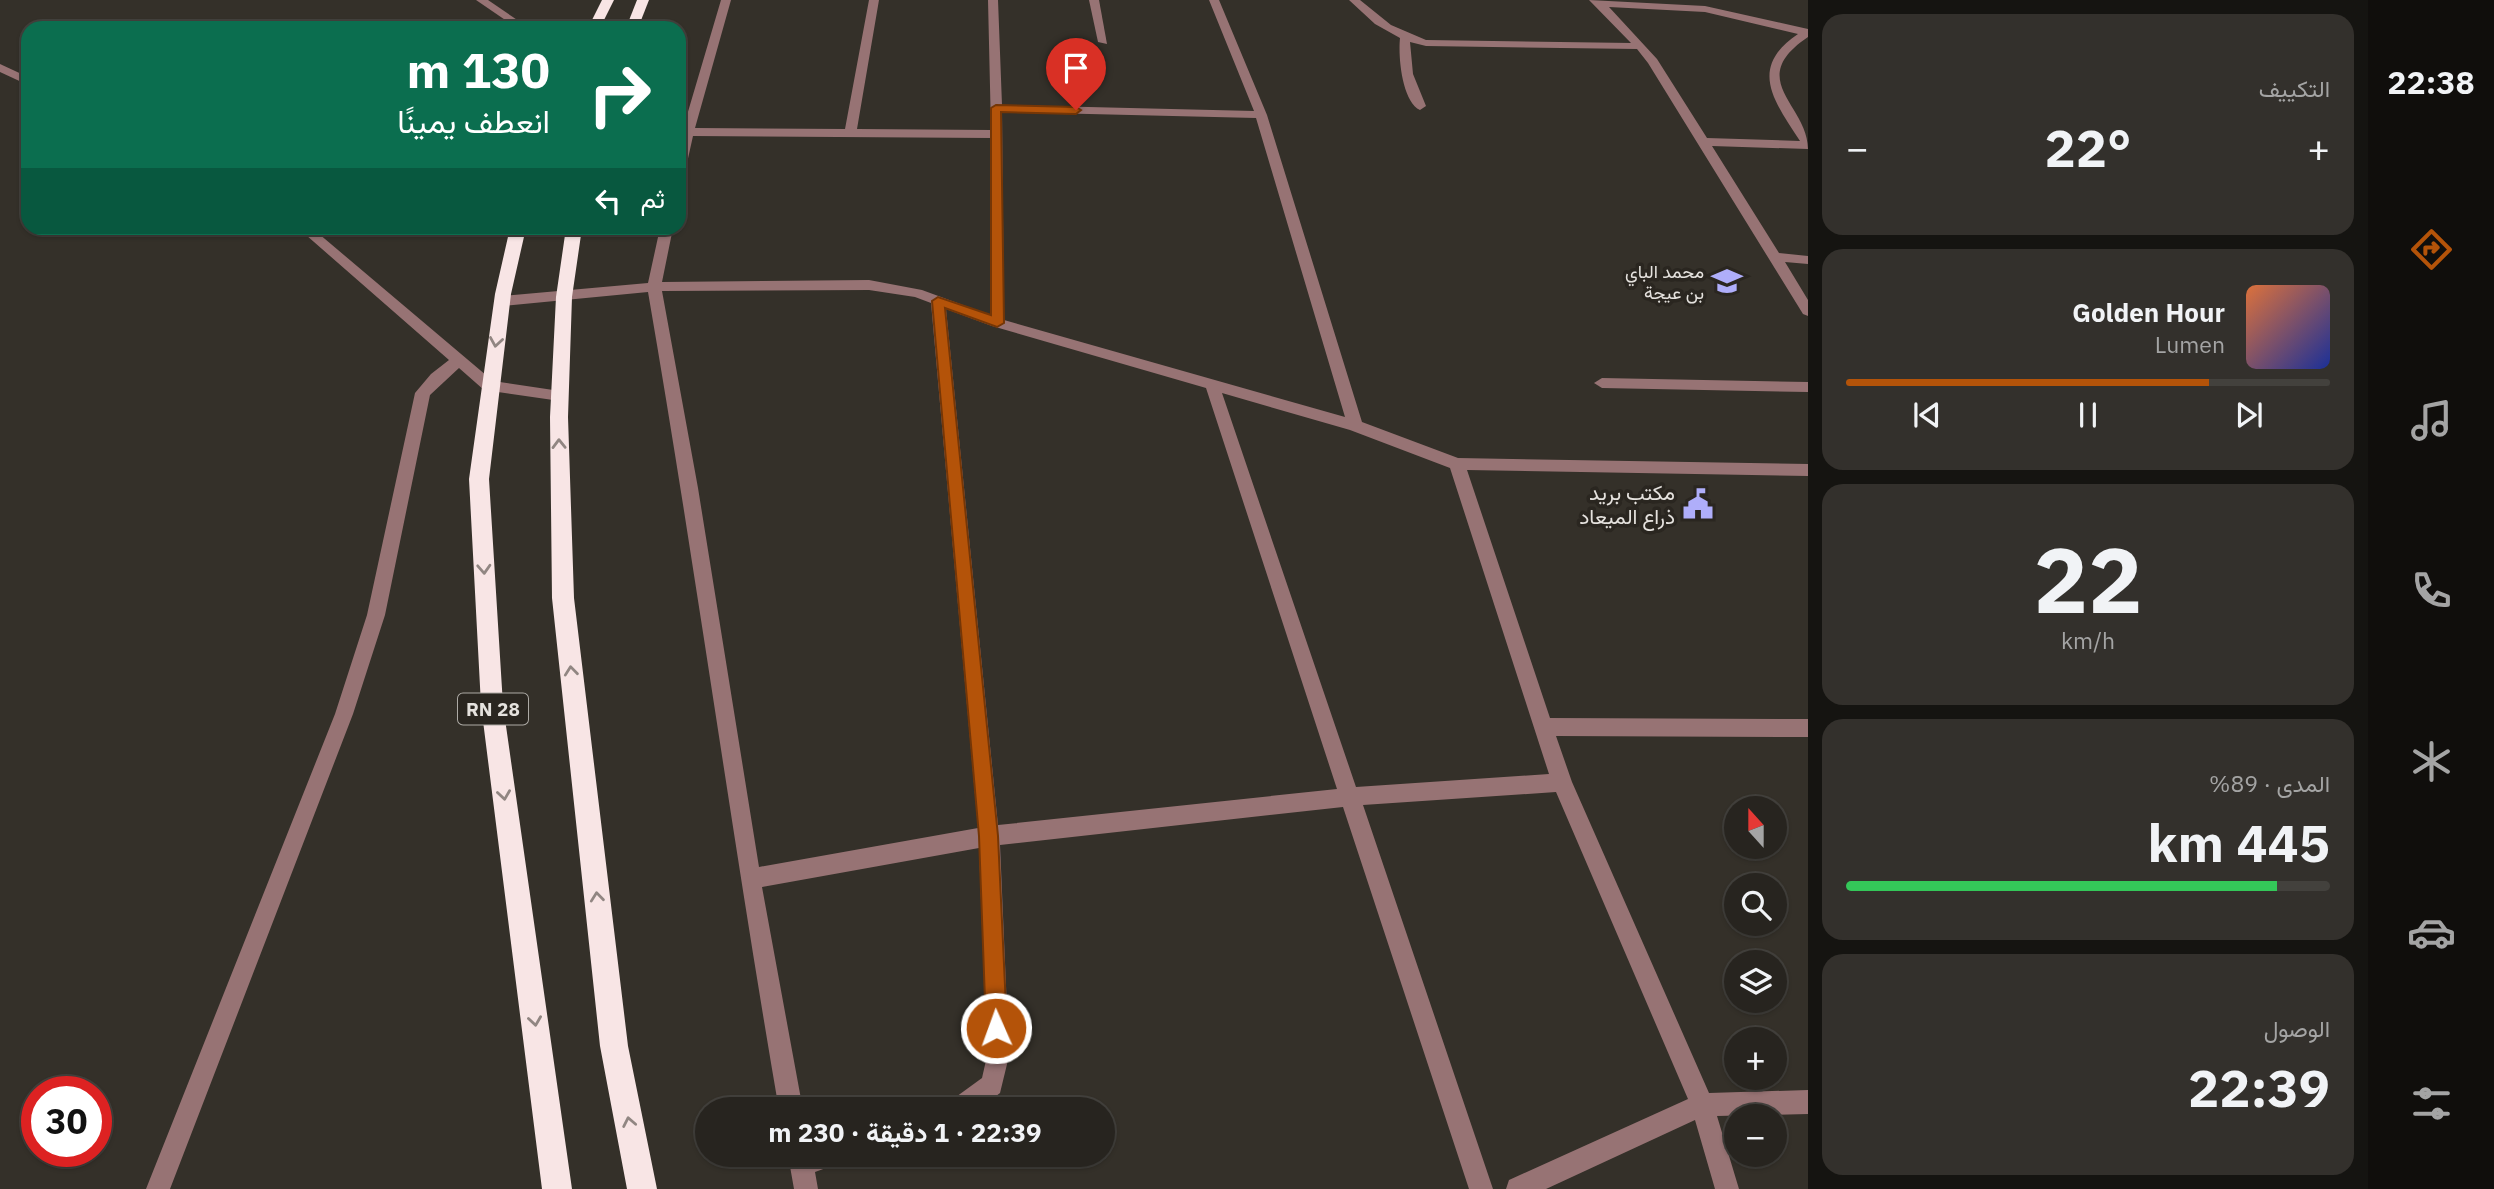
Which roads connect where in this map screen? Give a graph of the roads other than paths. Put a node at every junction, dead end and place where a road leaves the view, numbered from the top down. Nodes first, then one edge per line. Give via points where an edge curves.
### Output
1 (481, 0) edge
2 (608, 0) edge
3 (643, 0) edge
4 (726, 0) edge
5 (874, 0) edge
6 (993, 0) edge
7 (1094, 0) edge
8 (1214, 0) edge
9 (1354, 0) edge
10 (1728, 0) edge
11 (1596, 1) edge
12 (1737, 15) junction
13 (513, 21) edge
14 (598, 21) edge
15 (635, 21) edge
16 (1806, 32) edge
17 (1405, 38) junction
18 (1103, 42) dead end
19 (1790, 44) junction
20 (1640, 46) junction
21 (1808, 49) edge
22 (0, 67) edge
23 (21, 78) edge
24 (1420, 106) dead end
25 (996, 108) junction
26 (1261, 115) junction
27 (688, 132) junction
28 (850, 134) junction
29 (997, 134) junction
30 (686, 141) edge
31 (1703, 142) junction
32 (312, 235) edge
33 (516, 235) edge
34 (574, 235) edge
35 (665, 235) edge
36 (1775, 257) junction
37 (1808, 260) edge
38 (654, 287) junction
39 (564, 297) junction
40 (502, 301) junction
41 (938, 301) junction
42 (1808, 311) edge
43 (997, 323) junction
44 (458, 361) junction
45 (1602, 383) dead end
46 (1212, 384) junction
47 (489, 386) junction
48 (1808, 387) edge
49 (560, 396) junction
50 (1355, 426) junction
51 (1457, 464) junction
52 (1807, 471) edge
53 (1544, 727) junction
54 (1808, 728) edge
55 (1562, 782) junction
56 (1349, 797) junction
57 (989, 836) junction
58 (750, 878) junction
59 (789, 1097) edge
60 (974, 1097) edge
61 (1808, 1102) edge
62 (1702, 1105) junction
63 (801, 1167) edge
64 (158, 1189) edge
65 (557, 1189) edge
66 (642, 1189) edge
67 (806, 1189) edge
68 (1481, 1189) edge
69 (1518, 1189) edge
70 (1727, 1189) edge

1 - 13 street
2 - 14 highway
3 - 15 highway
4 - 27 street
5 - 28 street
6 - 25 street
7 - 18 street
8 - 26 street
9 - 17 street
10 - 12 street
11 - 12 street
11 - 20 street
12 - 16 street
16 - 19 street
17 - 20 street via 1426,43
17 - 24 street via 1403,61
19 - 21 street
19 - 31 street via 1774,70 1777,95 1808,145
20 - 31 street
22 - 23 street
25 - 26 street
25 - 29 street
26 - 50 street
27 - 28 street
27 - 30 street
28 - 29 street
29 - 43 street
31 - 36 street
32 - 44 street
33 - 40 highway, RN 28
34 - 39 highway
35 - 38 street
36 - 37 street
36 - 42 street
38 - 39 street
38 - 41 street via 869,285
38 - 58 street
39 - 40 street
39 - 49 highway
40 -> 47 highway, RN 28
41 - 43 street
41 - 57 street
43 - 46 street
44 - 47 street
44 - 64 street via 423,393 376,615 344,714
45 - 48 street
46 - 50 street
46 - 56 street
47 - 49 street
47 -> 65 highway, RN 28 via 479,479 492,705
66 -> 49 highway via 614,1046 563,598
50 - 51 street
51 - 52 street
51 - 53 street
53 - 54 street
53 - 55 street
55 - 56 street
55 - 62 street
56 - 57 street
56 - 68 street
57 - 58 street
57 - 60 street via 998,1056 992,1084
58 - 59 street
61 - 62 street
62 - 69 street
62 - 70 street
63 - 67 street

